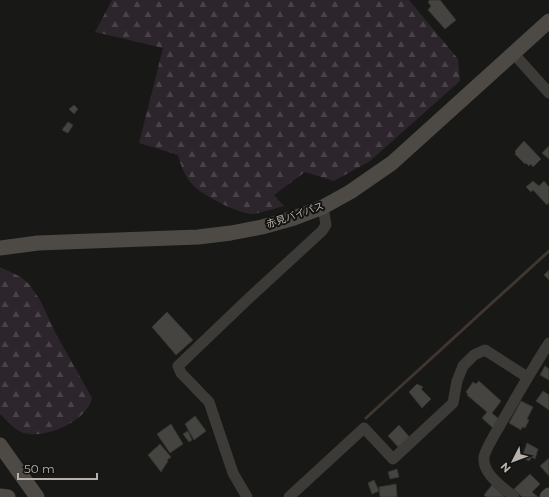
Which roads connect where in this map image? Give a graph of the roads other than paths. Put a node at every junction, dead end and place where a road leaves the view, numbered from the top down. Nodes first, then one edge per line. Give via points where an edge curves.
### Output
1 (549, 21) edge
2 (514, 54) junction
3 (549, 92) edge
4 (323, 207) junction
5 (0, 248) edge
6 (549, 343) edge
7 (527, 377) junction
8 (0, 445) edge
9 (0, 496) edge
10 (8, 497) edge
11 (36, 497) edge
12 (247, 497) edge
13 (289, 497) edge
14 (514, 497) edge

1 - 2 main road, 赤見バイパス
2 - 3 street
2 - 4 main road, 赤見バイパス via 392,163 360,186
4 - 5 main road, 赤見バイパス via 262,227 198,237
4 - 12 street via 326,225 322,231 178,366 181,373 209,402 233,473
6 - 7 street
7 - 13 street via 486,350 474,355 463,366 456,382 453,403 393,459 364,428
7 - 14 street via 484,457 490,476
8 - 11 main road
9 - 10 main road

